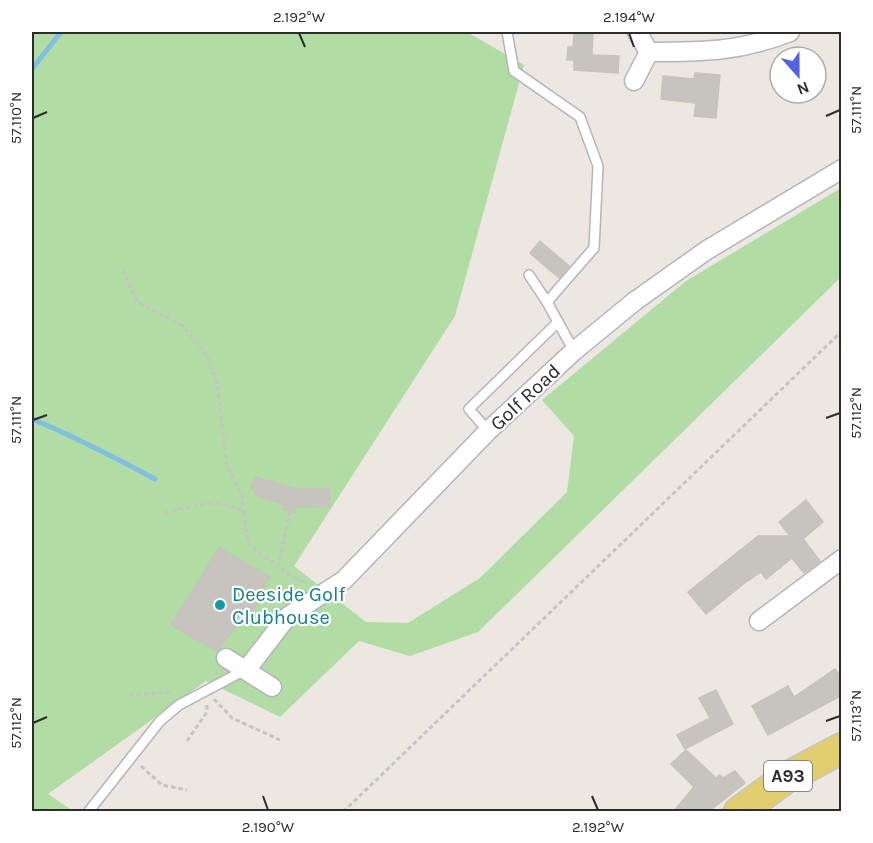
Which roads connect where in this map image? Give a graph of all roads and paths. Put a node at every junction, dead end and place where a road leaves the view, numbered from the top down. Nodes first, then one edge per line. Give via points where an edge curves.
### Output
1 (507, 32) edge
2 (637, 32) edge
3 (790, 32) edge
4 (649, 52) junction
5 (634, 81) dead end
6 (842, 169) edge
7 (123, 270) dead end
8 (528, 275) dead end
9 (547, 302) junction
10 (558, 322) junction
11 (842, 331) edge
12 (574, 351) junction
13 (488, 431) junction
14 (290, 511) dead end
15 (164, 513) dead end
16 (244, 513) junction
17 (842, 559) edge
18 (278, 566) junction
19 (332, 587) junction
20 (759, 621) dead end
21 (226, 658) dead end
22 (247, 669) junction
23 (272, 687) dead end
24 (206, 691) junction
25 (129, 695) dead end
26 (280, 740) dead end
27 (188, 741) dead end
28 (842, 748) edge
29 (137, 750) junction
30 (187, 790) dead end
31 (89, 811) edge
32 (343, 812) edge
33 (739, 812) edge

1 - 9 lane via 514,71 580,117 598,166 594,248
2 - 4 street
3 - 4 street via 727,51
4 - 5 street
6 - 12 street, Golf Road via 707,250
7 - 16 path via 137,302 183,326 207,355 217,384 226,467 243,498
8 - 9 lane
9 - 10 lane
10 - 12 lane
10 - 13 lane via 469,408
11 - 32 path
12 - 13 street, Golf Road
13 - 19 street, Golf Road via 344,580
14 - 18 path
15 - 16 path via 195,506 231,505
16 - 18 path via 248,544
17 - 20 street
18 - 19 path via 298,581 324,581
19 - 22 street, Golf Road via 287,617
21 - 22 street
22 - 23 street
22 - 24 lane
24 - 25 path
24 - 26 path via 232,718
24 - 27 path via 207,712
24 - 29 lane via 179,705 160,721
28 - 33 main road, A93 via 786,778
29 - 30 path via 138,763 153,780
29 - 31 lane

